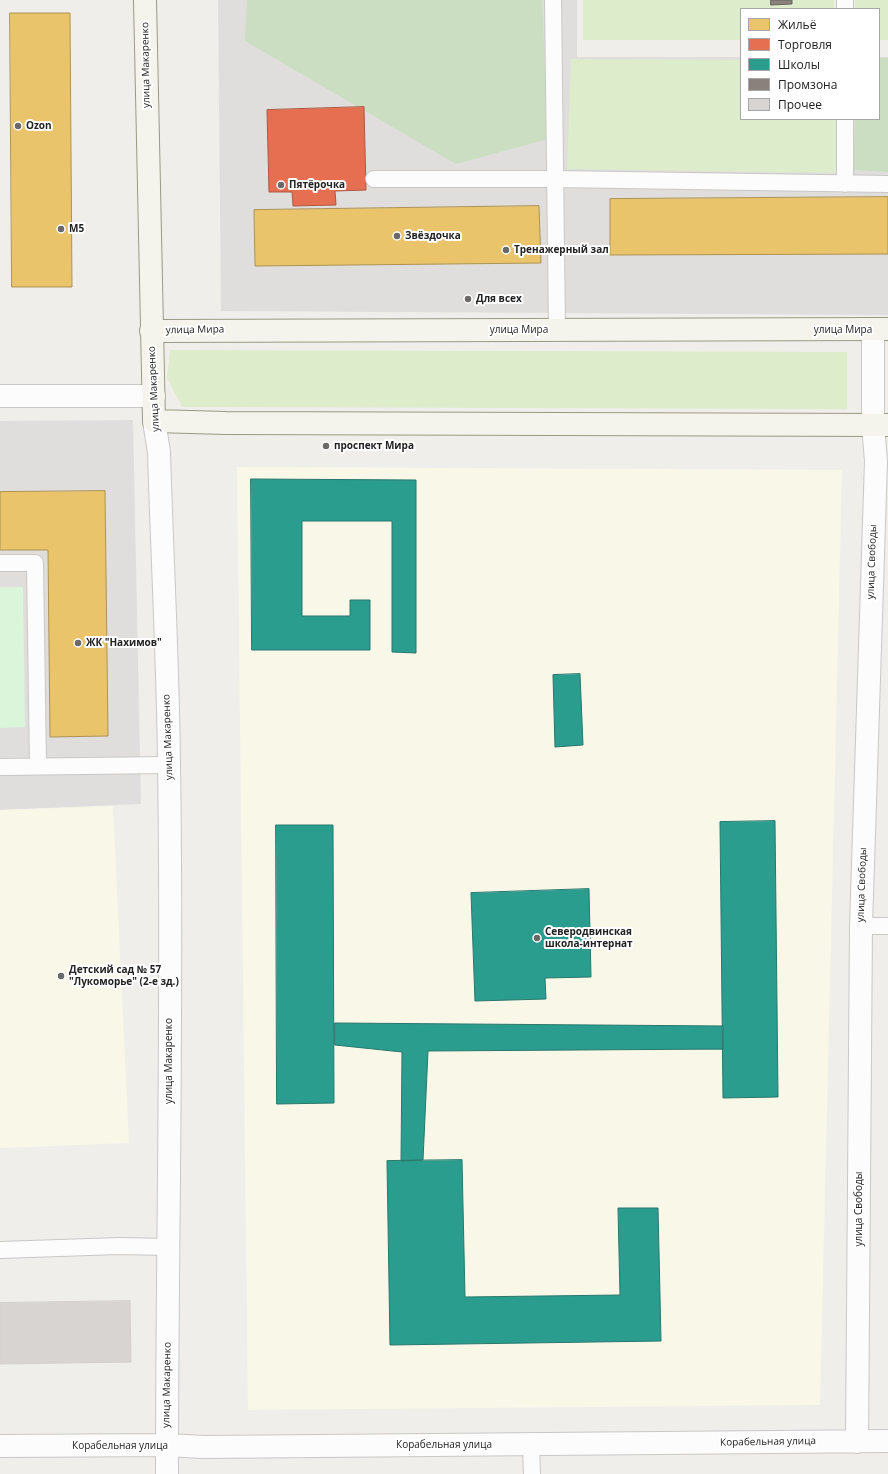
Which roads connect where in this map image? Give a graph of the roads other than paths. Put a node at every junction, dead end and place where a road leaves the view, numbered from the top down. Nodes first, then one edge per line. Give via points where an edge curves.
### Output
1 (145, 0) edge
2 (553, 0) edge
3 (845, 120) edge
4 (374, 179) dead end
5 (555, 179) junction
6 (845, 184) junction
7 (888, 184) edge
8 (557, 330) junction
9 (881, 330) edge
10 (151, 331) junction
11 (0, 396) edge
12 (154, 396) junction
13 (154, 421) junction
14 (881, 425) edge
15 (881, 540) edge
16 (0, 563) edge
17 (169, 765) junction
18 (38, 766) junction
19 (0, 767) edge
20 (861, 926) junction
21 (888, 926) edge
22 (169, 1247) junction
23 (0, 1250) edge
24 (888, 1441) edge
25 (856, 1442) junction
26 (167, 1445) junction
27 (531, 1445) junction
28 (0, 1446) edge
29 (167, 1474) edge
30 (532, 1474) edge

1 - 10 main road, улица Макаренко
2 - 5 lane
3 - 6 lane
4 - 5 lane
5 - 6 lane
5 - 8 lane
6 - 7 lane
8 - 9 main road, улица Мира
8 - 10 main road, улица Мира
9 - 14 street, улица Свободы
10 - 12 main road, улица Макаренко
11 - 12 street
12 - 13 main road, улица Макаренко
13 - 14 main road
13 - 17 street, улица Макаренко via 159,452
14 - 15 street, улица Свободы via 876,461
15 - 20 street, улица Свободы
16 - 18 lane via 35,563
17 - 18 lane
17 - 22 street, улица Макаренко
18 - 19 lane
20 - 21 lane
20 - 25 street, улица Свободы
22 - 23 lane
22 - 26 street, улица Макаренко
24 - 25 street, Корабельная улица
25 - 27 street, Корабельная улица
26 - 27 street, Корабельная улица
26 - 28 street, Корабельная улица
26 - 29 street, улица Макаренко
27 - 30 lane

